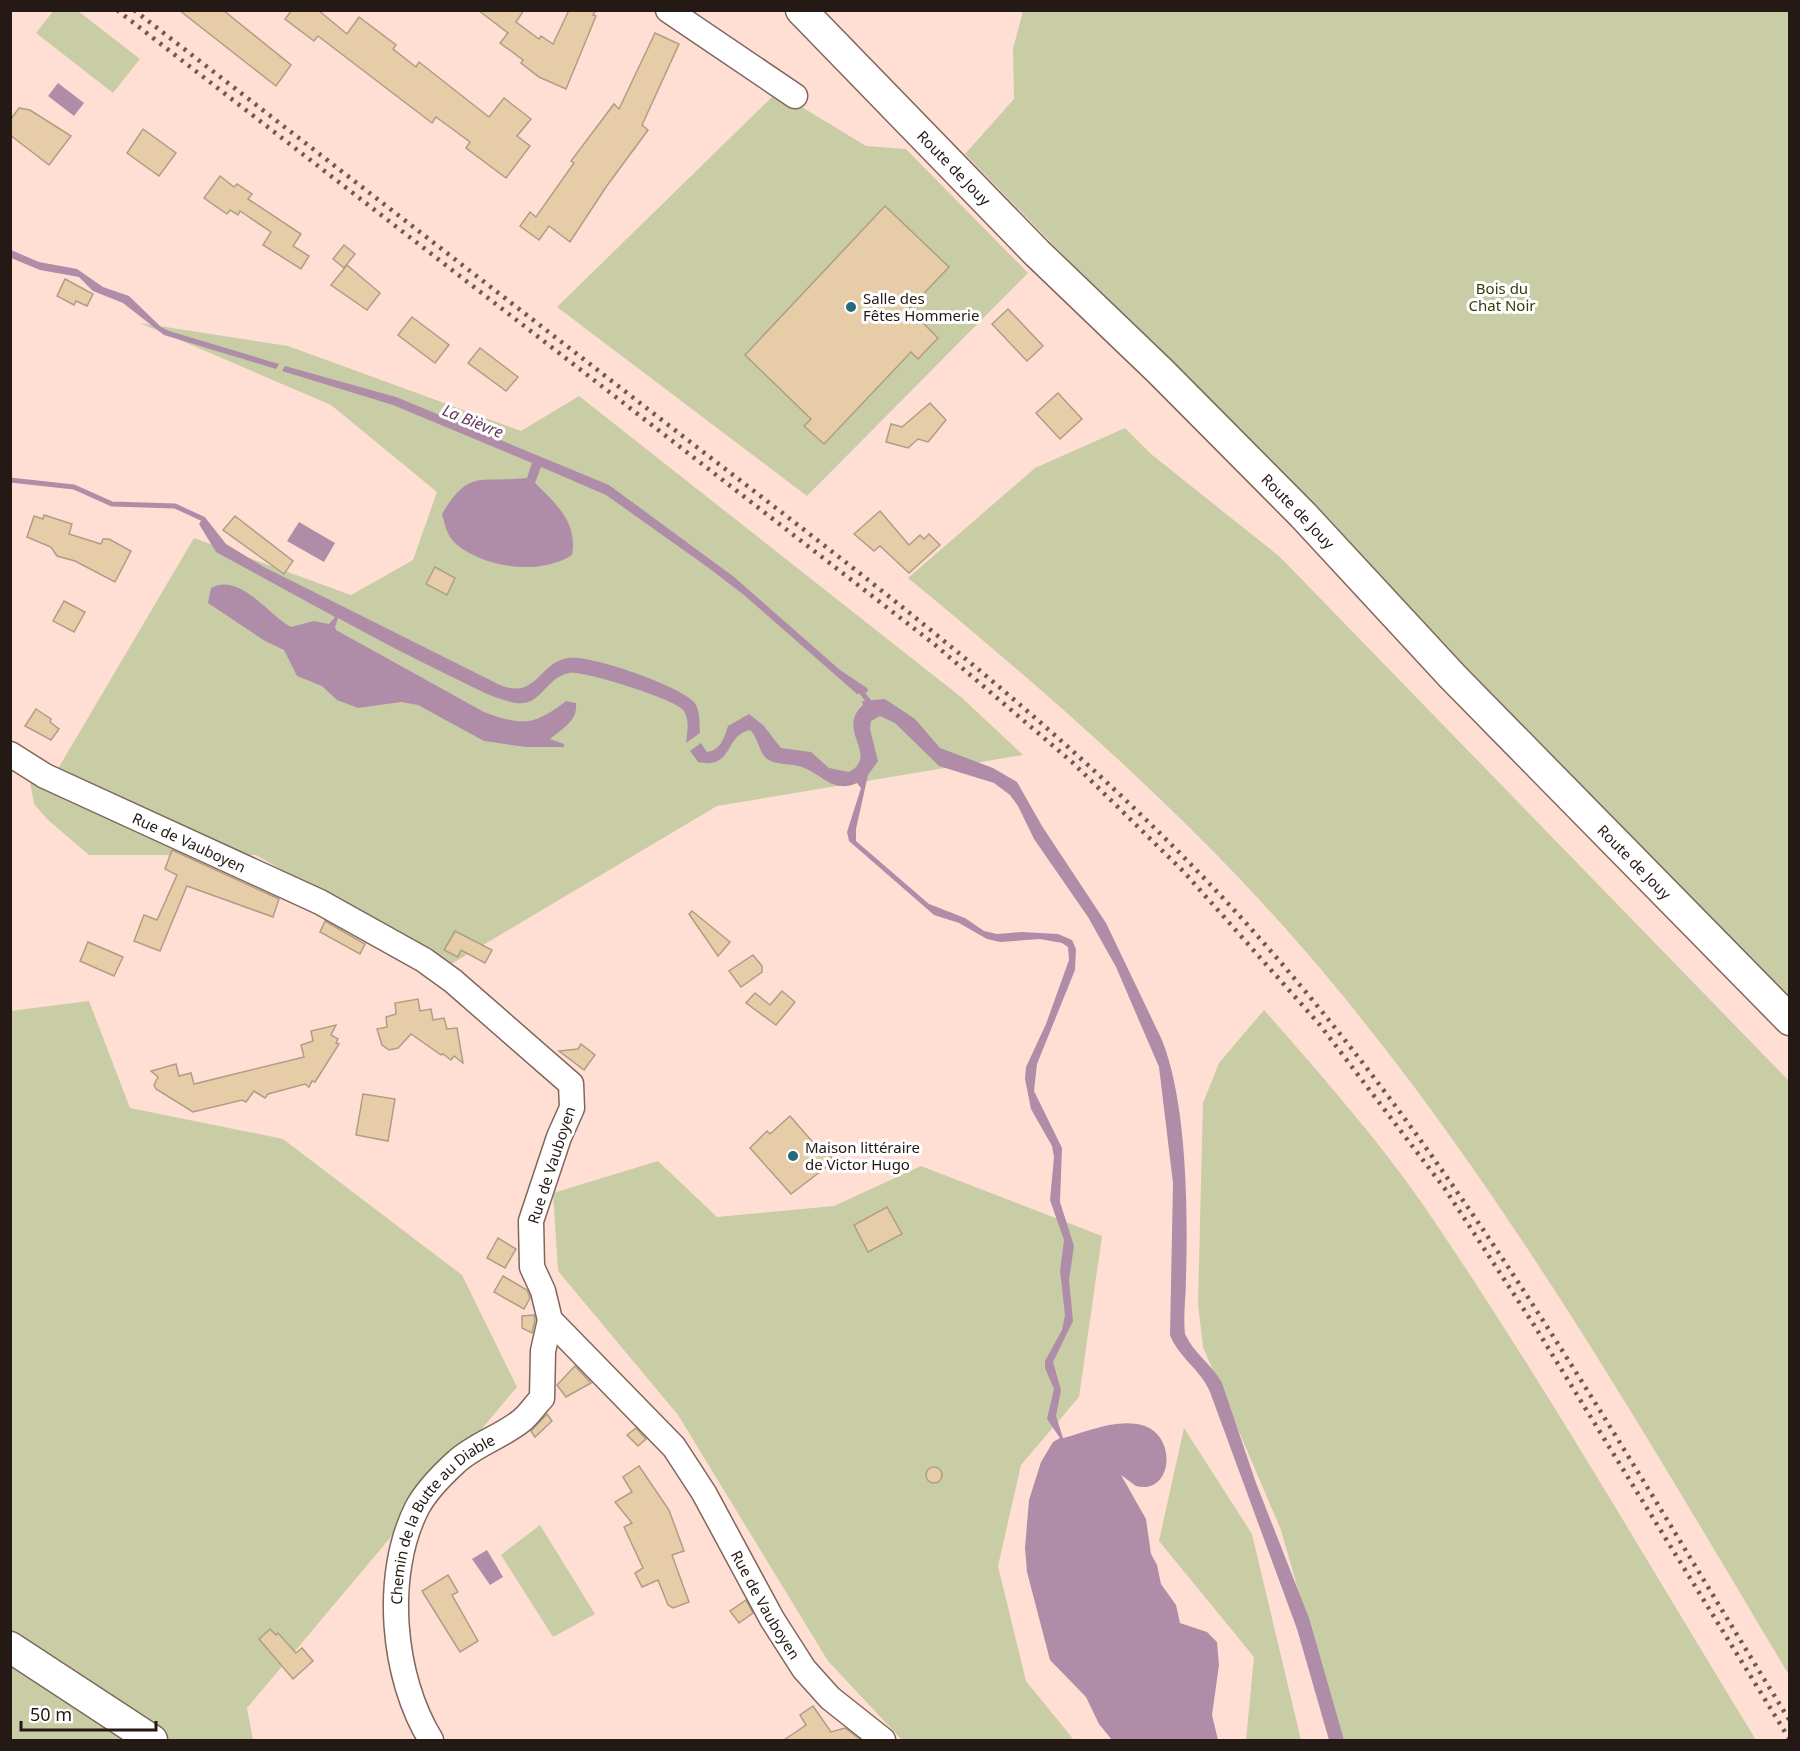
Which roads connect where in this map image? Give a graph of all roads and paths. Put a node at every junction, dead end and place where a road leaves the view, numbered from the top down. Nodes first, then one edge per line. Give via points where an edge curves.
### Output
1 (668, 10) edge
2 (801, 10) edge
3 (795, 96) dead end
4 (10, 754) edge
5 (1790, 1020) edge
6 (550, 1320) junction
7 (10, 1647) edge
8 (152, 1740) edge
9 (431, 1740) edge
10 (883, 1740) edge

1 - 3 street
2 - 5 main road, Route de Jouy via 1037,254 1303,515 1453,677
4 - 6 street, Rue de Vauboyen via 45,776 320,902 424,960 571,1084 572,1108 531,1221 532,1267
6 - 9 street, Chemin de la Butte au Diable via 543,1351 542,1398 521,1421 457,1461 433,1486 417,1508 397,1567 396,1621 403,1674
6 - 10 street, Rue de Vauboyen via 674,1447 804,1669 830,1698
7 - 8 main road

